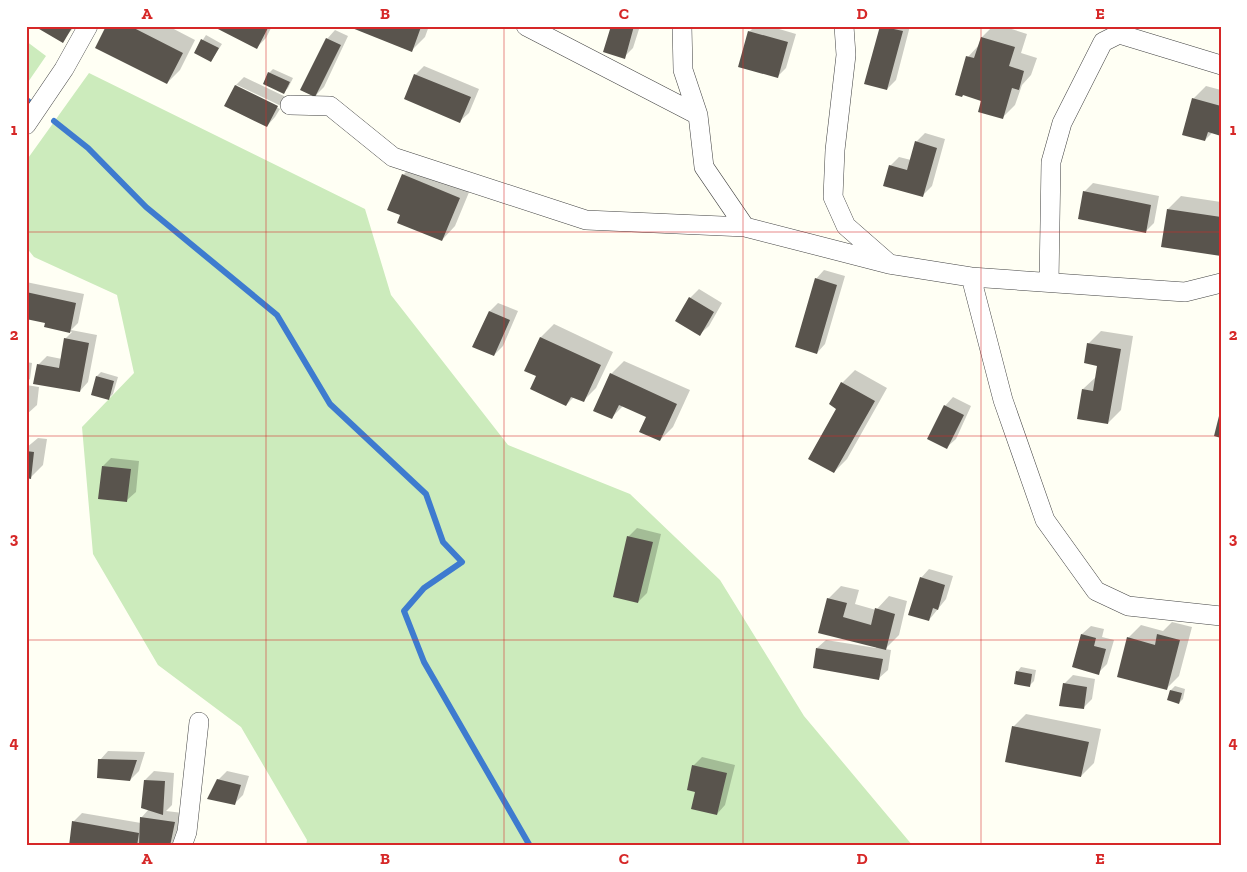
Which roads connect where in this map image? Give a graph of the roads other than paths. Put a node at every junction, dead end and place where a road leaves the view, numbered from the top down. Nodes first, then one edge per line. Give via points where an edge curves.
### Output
1 (88, 26) edge
2 (682, 26) edge
3 (844, 26) edge
4 (530, 27) edge
5 (1221, 65) edge
6 (290, 105) dead end
7 (698, 115) junction
8 (26, 126) edge
9 (745, 227) junction
10 (889, 264) junction
11 (971, 277) junction
12 (1049, 282) junction
13 (1221, 283) edge
14 (1221, 616) edge
15 (199, 722) dead end
16 (182, 846) edge

1 - 8 street
2 - 7 street via 683,70
3 - 10 street via 846,56 833,197 846,226
4 - 7 street
5 - 12 street via 1119,34 1103,42 1062,122 1051,162
6 - 9 street via 330,106 392,157 586,220
7 - 9 street via 704,167
9 - 10 street
10 - 11 street
11 - 12 street
11 - 14 street via 1004,400 1045,520 1096,591 1128,606
12 - 13 street via 1185,292
15 - 16 street via 187,832

